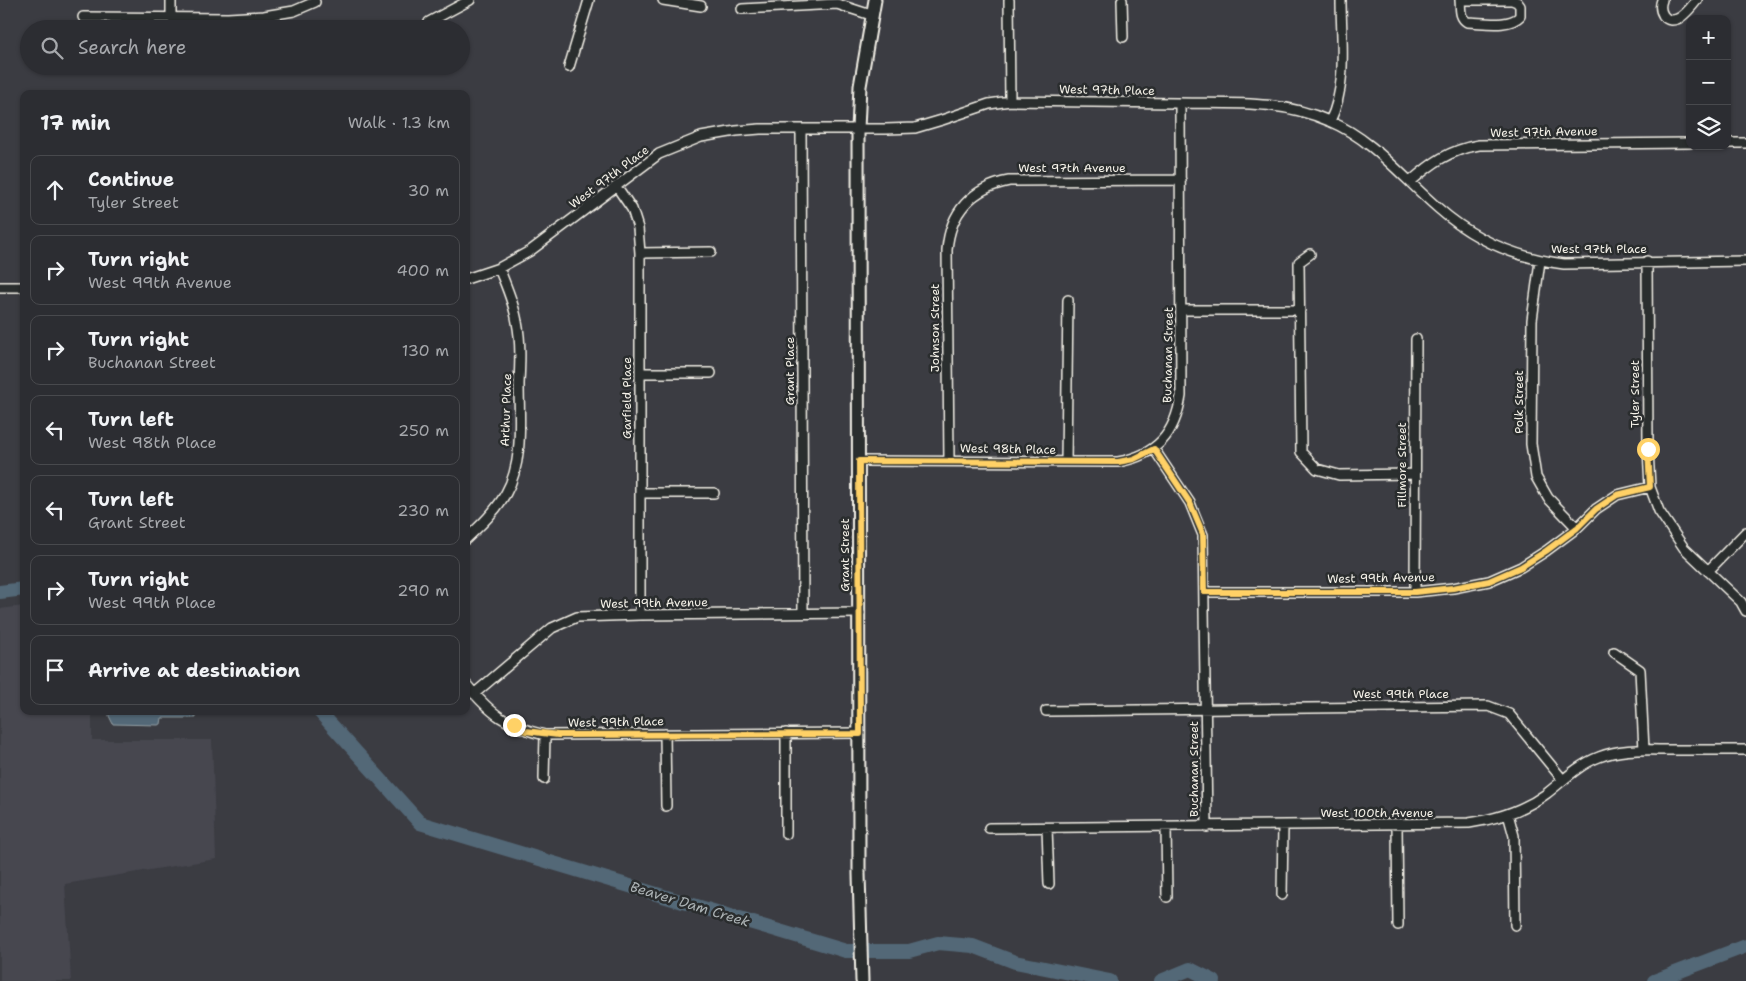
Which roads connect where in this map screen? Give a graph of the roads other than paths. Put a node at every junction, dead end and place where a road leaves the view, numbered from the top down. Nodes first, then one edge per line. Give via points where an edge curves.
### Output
1 (170, 0) edge
2 (470, 0) edge
3 (589, 0) edge
4 (663, 0) edge
5 (875, 0) edge
6 (1009, 0) edge
7 (1122, 0) edge
8 (1340, 0) edge
9 (1460, 0) edge
10 (1662, 0) edge
11 (1697, 0) edge
12 (315, 2) dead end
13 (790, 3) edge
14 (701, 6) dead end
15 (742, 9) dead end
16 (871, 15) junction
17 (83, 17) dead end
18 (171, 18) junction
19 (433, 20) edge
20 (1123, 37) dead end
21 (569, 67) dead end
22 (1010, 101) junction
23 (1180, 103) junction
24 (1330, 121) junction
25 (801, 129) junction
26 (858, 129) junction
27 (1686, 143) edge
28 (1731, 143) edge
29 (1746, 143) edge
30 (1181, 180) junction
31 (1410, 182) junction
32 (617, 187) junction
33 (969, 200) joint
34 (711, 252) dead end
35 (640, 253) junction
36 (1310, 254) dead end
37 (1540, 260) junction
38 (1746, 261) edge
39 (1648, 262) junction
40 (499, 268) junction
41 (470, 278) edge
42 (0, 287) edge
43 (20, 287) edge
44 (1068, 300) dead end
45 (1181, 310) junction
46 (1300, 310) junction
47 (1416, 339) dead end
48 (640, 373) junction
49 (711, 373) dead end
50 (1154, 449) junction
51 (859, 461) junction
52 (949, 461) junction
53 (1066, 462) junction
54 (1414, 474) junction
55 (1650, 487) junction
56 (640, 493) junction
57 (714, 493) dead end
58 (1577, 528) junction
59 (1746, 532) edge
60 (470, 535) edge
61 (1708, 571) junction
62 (1204, 592) junction
63 (1415, 592) junction
64 (1746, 611) edge
65 (803, 613) junction
66 (860, 613) junction
67 (640, 614) junction
68 (1614, 652) dead end
69 (470, 689) edge
70 (474, 694) junction
71 (1206, 708) junction
72 (1046, 711) dead end
73 (545, 734) junction
74 (665, 734) junction
75 (786, 734) junction
76 (860, 734) junction
77 (1644, 750) junction
78 (1746, 750) edge
79 (544, 779) dead end
80 (1563, 780) junction
81 (666, 806) dead end
82 (1508, 814) junction
83 (1397, 825) junction
84 (1207, 826) junction
85 (1283, 826) junction
86 (1166, 827) junction
87 (989, 828) dead end
88 (1048, 828) junction
89 (786, 834) dead end
90 (1049, 884) dead end
91 (1282, 895) dead end
92 (1167, 897) dead end
93 (1398, 925) dead end
94 (1515, 925) dead end
95 (862, 981) edge

1 - 18 street
2 - 19 street
3 - 21 street
4 - 14 street
5 - 16 street, Grant Street
6 - 22 street
7 - 20 street
8 - 24 street via 1340,91
9 - 9 street via 1512,0 1520,6 1520,16 1510,22 1467,22 1461,14
10 - 11 street via 1660,10 1663,17 1670,20 1678,19
12 - 18 street via 294,11 264,16
13 - 15 street
13 - 16 street via 838,4
16 - 26 street, Grant Street via 860,86
17 - 18 street
22 - 23 street, West 97th Place
22 - 26 street, West 97th Place via 989,104 915,128
23 - 24 street, West 97th Place via 1270,104
23 - 30 street, Buchanan Street
24 - 31 street, West 97th Place via 1377,150
25 - 26 street, West 97th Place
25 - 32 street, West 97th Place via 744,130 701,137 659,154
25 - 65 street, Grant Place
26 - 51 street, Grant Street
27 - 31 street, West 97th Avenue via 1479,145 1445,155
28 - 29 street
30 - 33 street, West 97th Avenue via 1009,180 982,189
30 - 45 street, Buchanan Street
31 - 37 street, West 97th Place via 1465,229 1495,246
32 - 35 street, Garfield Place via 632,209 638,228
32 - 40 street, West 97th Place via 530,251
33 - 52 street, Johnson Street via 950,229 947,250
34 - 35 street
35 - 48 street, Garfield Place
36 - 46 street via 1299,262
37 - 39 street, West 97th Place via 1564,264
37 - 58 street, Polk Street via 1532,320 1531,444 1536,477 1548,498
38 - 39 street, West 97th Place
39 - 55 street, Tyler Street
40 - 41 street, West 97th Place
40 - 60 street, Arthur Place via 518,322 519,440 514,475 507,492 496,510
42 - 43 street
44 - 53 street
45 - 46 street
45 - 50 street, Buchanan Street via 1179,411 1172,429
46 - 54 street via 1301,452 1317,469 1339,475
47 - 54 street, Fillmore Street
48 - 49 street
48 - 56 street, Garfield Place
50 - 53 street, West 98th Place via 1134,459 1118,462
50 - 62 street, Buchanan Street via 1190,503 1203,534
51 - 52 street, West 98th Place
51 - 66 street, Grant Street
52 - 53 street, West 98th Place
54 - 63 street, Fillmore Street
55 - 58 street, West 99th Avenue via 1617,495 1596,509
55 - 61 street, Tyler Street via 1672,532
56 - 57 street
56 - 67 street, Garfield Place
58 - 63 street, West 99th Avenue via 1521,567 1489,581
59 - 61 street
61 - 64 street, Tyler Street via 1741,602
62 - 63 street, West 99th Avenue
62 - 71 street, Buchanan Street
65 - 66 street, West 99th Avenue
65 - 67 street, West 99th Avenue
66 - 76 street, Grant Street
67 - 70 street, West 99th Avenue via 577,617 552,628
68 - 77 street via 1640,670
69 - 70 street, West 99th Place
70 - 73 street, West 99th Place via 503,720 526,731
71 - 72 street, West 99th Place
71 - 80 street, West 99th Place via 1488,706 1509,714
71 - 84 street, Buchanan Street
73 - 74 street, West 99th Place
73 - 79 street
74 - 75 street, West 99th Place
74 - 81 street
75 - 76 street, West 99th Place
75 - 89 street
76 - 95 street, Grant Street
77 - 78 street, West 100th Avenue
77 - 80 street, West 100th Avenue via 1616,751 1599,757
80 - 82 street, West 100th Avenue via 1526,807
82 - 83 street, West 100th Avenue via 1469,824
82 - 94 street via 1514,836
83 - 85 street, West 100th Avenue
83 - 93 street
84 - 85 street, West 100th Avenue
84 - 86 street, West 100th Avenue
85 - 91 street
86 - 88 street, West 100th Avenue
86 - 92 street
87 - 88 street, West 100th Avenue
88 - 90 street

